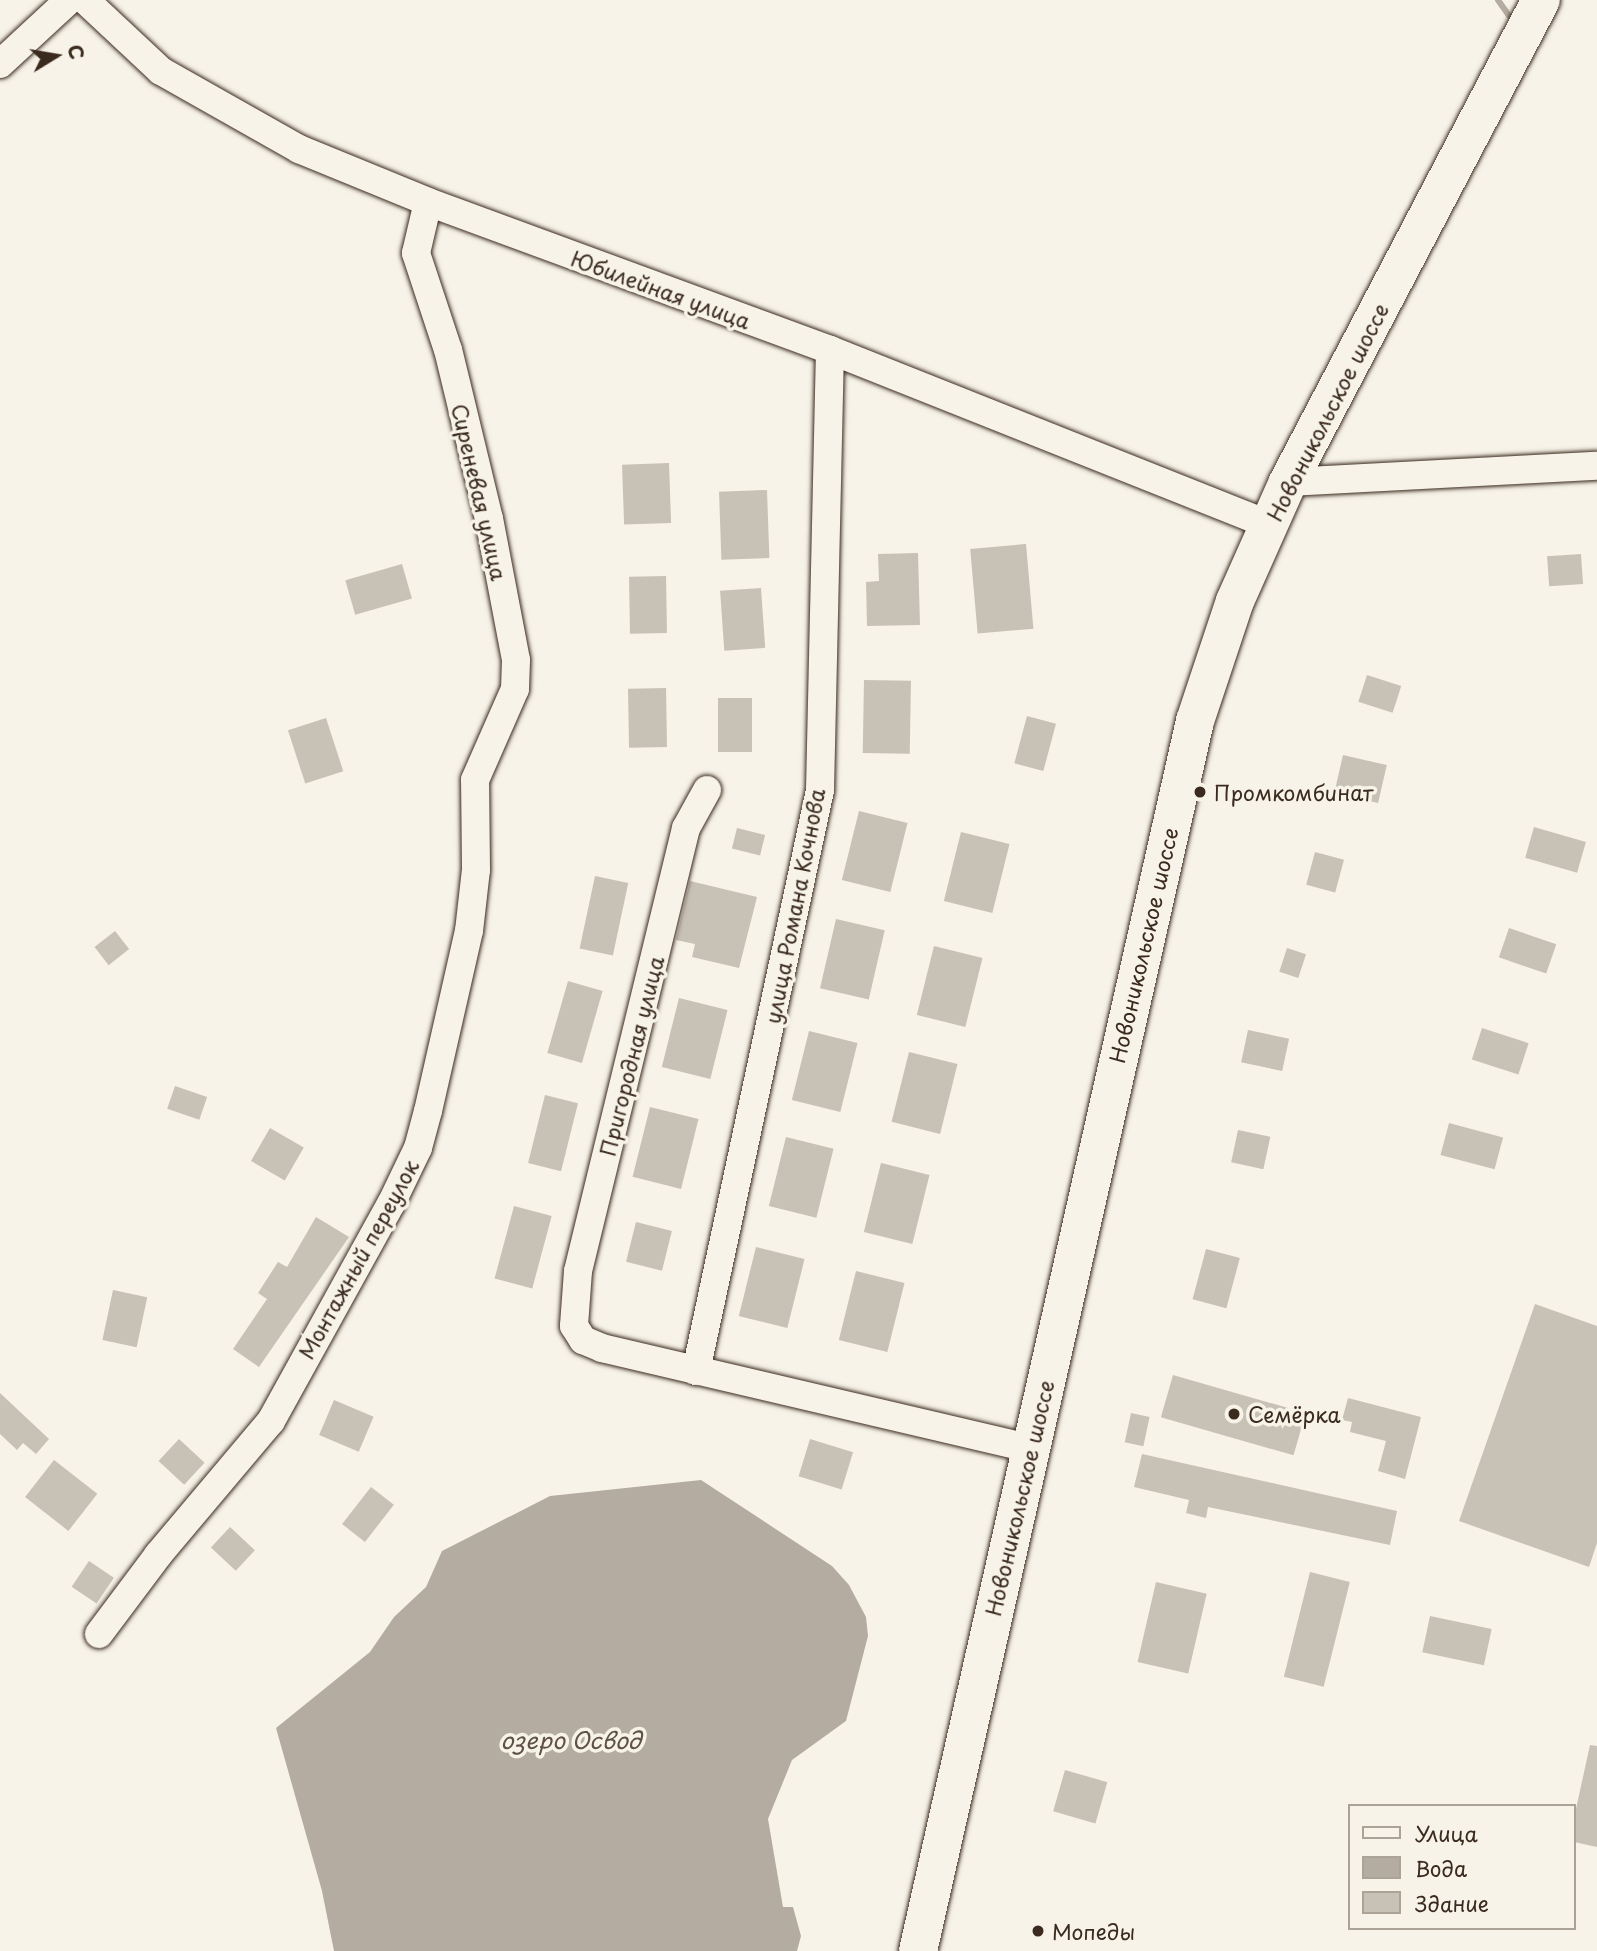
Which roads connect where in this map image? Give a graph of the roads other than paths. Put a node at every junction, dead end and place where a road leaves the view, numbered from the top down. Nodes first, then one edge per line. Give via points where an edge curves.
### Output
1 (69, 0) edge
2 (85, 0) edge
3 (1541, 0) edge
4 (0, 64) edge
5 (428, 202) junction
6 (830, 350) junction
7 (1597, 466) edge
8 (1288, 482) junction
9 (1268, 524) junction
10 (475, 780) joint
11 (707, 790) dead end
12 (696, 1371) junction
13 (1030, 1448) junction
14 (99, 1634) dead end
15 (918, 1951) edge

1 - 4 street
2 - 5 street, Юбилейная улица via 162,71 299,149
3 - 8 highway, Новоникольское шоссе
5 - 6 street, Юбилейная улица
5 - 10 street, Сиреневая улица via 416,253 448,350 489,519 516,660 515,688
6 - 9 street, Юбилейная улица
6 - 12 street, улица Романа Кочнова via 820,790
7 - 8 street
8 - 9 highway, Новоникольское шоссе
9 - 13 highway, Новоникольское шоссе via 1195,721
10 - 14 street, Монтажный переулок via 476,870 469,931 418,1148 271,1421 158,1555
11 - 12 street, Пригородная улица via 686,828 578,1271 574,1326 583,1340 602,1348
12 - 13 street
13 - 15 highway, Новоникольское шоссе

